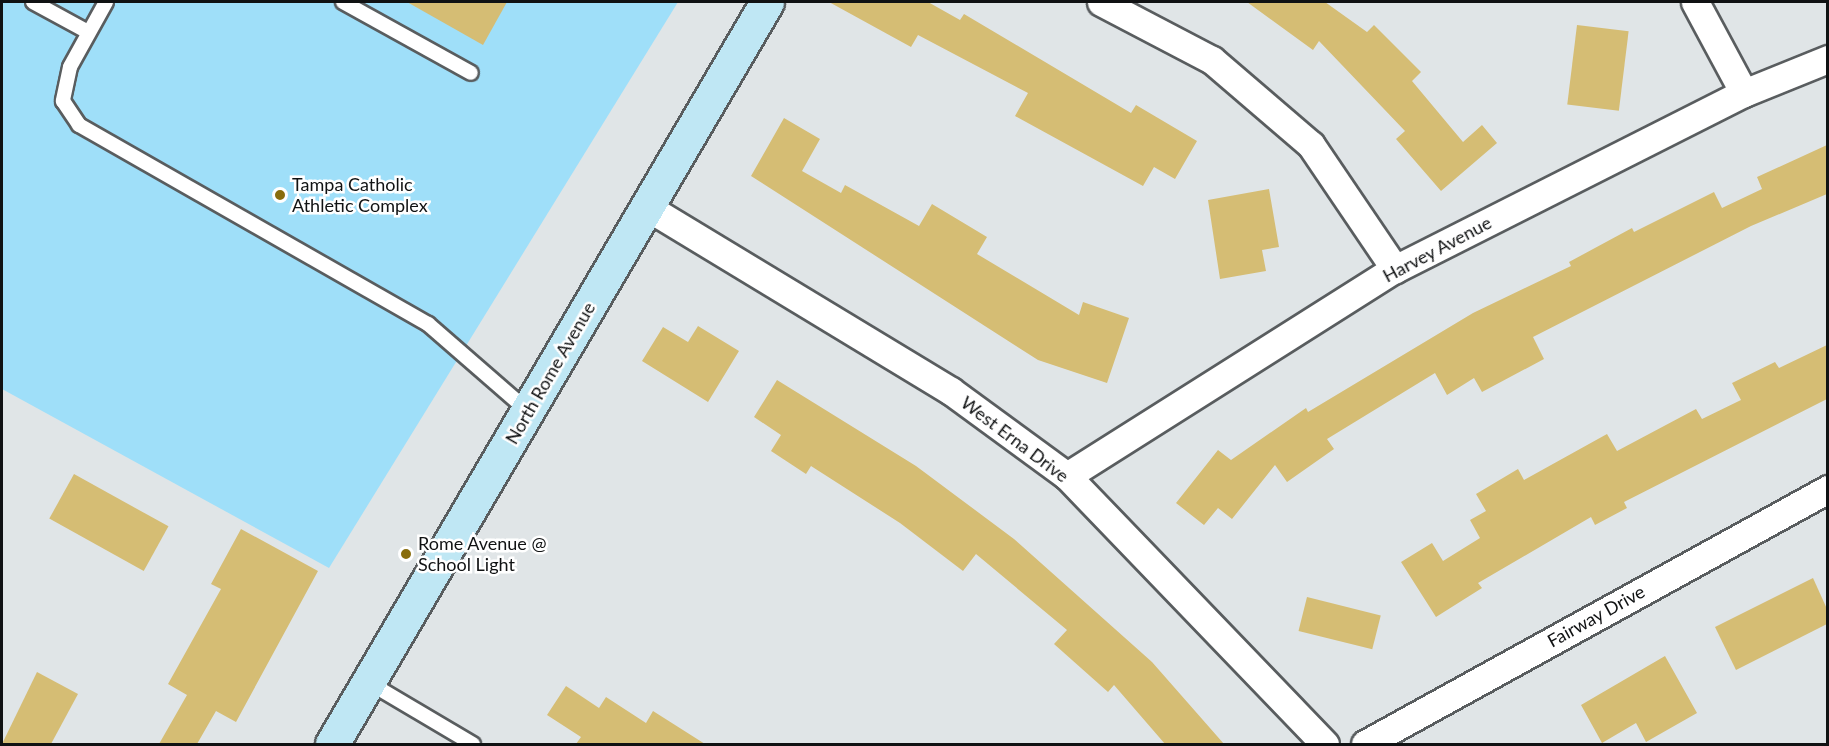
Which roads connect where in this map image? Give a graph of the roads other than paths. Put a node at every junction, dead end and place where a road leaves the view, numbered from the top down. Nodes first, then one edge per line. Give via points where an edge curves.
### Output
1 (33, 2) edge
2 (106, 2) edge
3 (343, 2) edge
4 (767, 2) edge
5 (1101, 2) edge
6 (1695, 2) edge
7 (88, 32) junction
8 (1827, 59) edge
9 (471, 73) dead end
10 (1744, 93) junction
11 (647, 207) junction
12 (1395, 269) junction
13 (528, 411) junction
14 (1067, 476) junction
15 (1827, 489) edge
16 (368, 682) junction
17 (332, 744) edge
18 (473, 744) edge
19 (1325, 744) edge
20 (1365, 744) edge

1 - 7 lane
2 - 7 lane
3 - 9 lane
4 - 11 street, North Rome Avenue
5 - 12 street via 1212,60 1311,145
6 - 10 street
7 - 13 lane via 70,67 63,101 79,125 428,324
8 - 10 street, Harvey Avenue
10 - 12 street, Harvey Avenue
11 - 13 street, North Rome Avenue
11 - 14 street, West Erna Drive via 951,391
12 - 14 street, Harvey Avenue
13 - 16 street, North Rome Avenue
14 - 19 street, West Erna Drive
15 - 20 street, Fairway Drive
16 - 17 street, North Rome Avenue
16 - 18 lane

